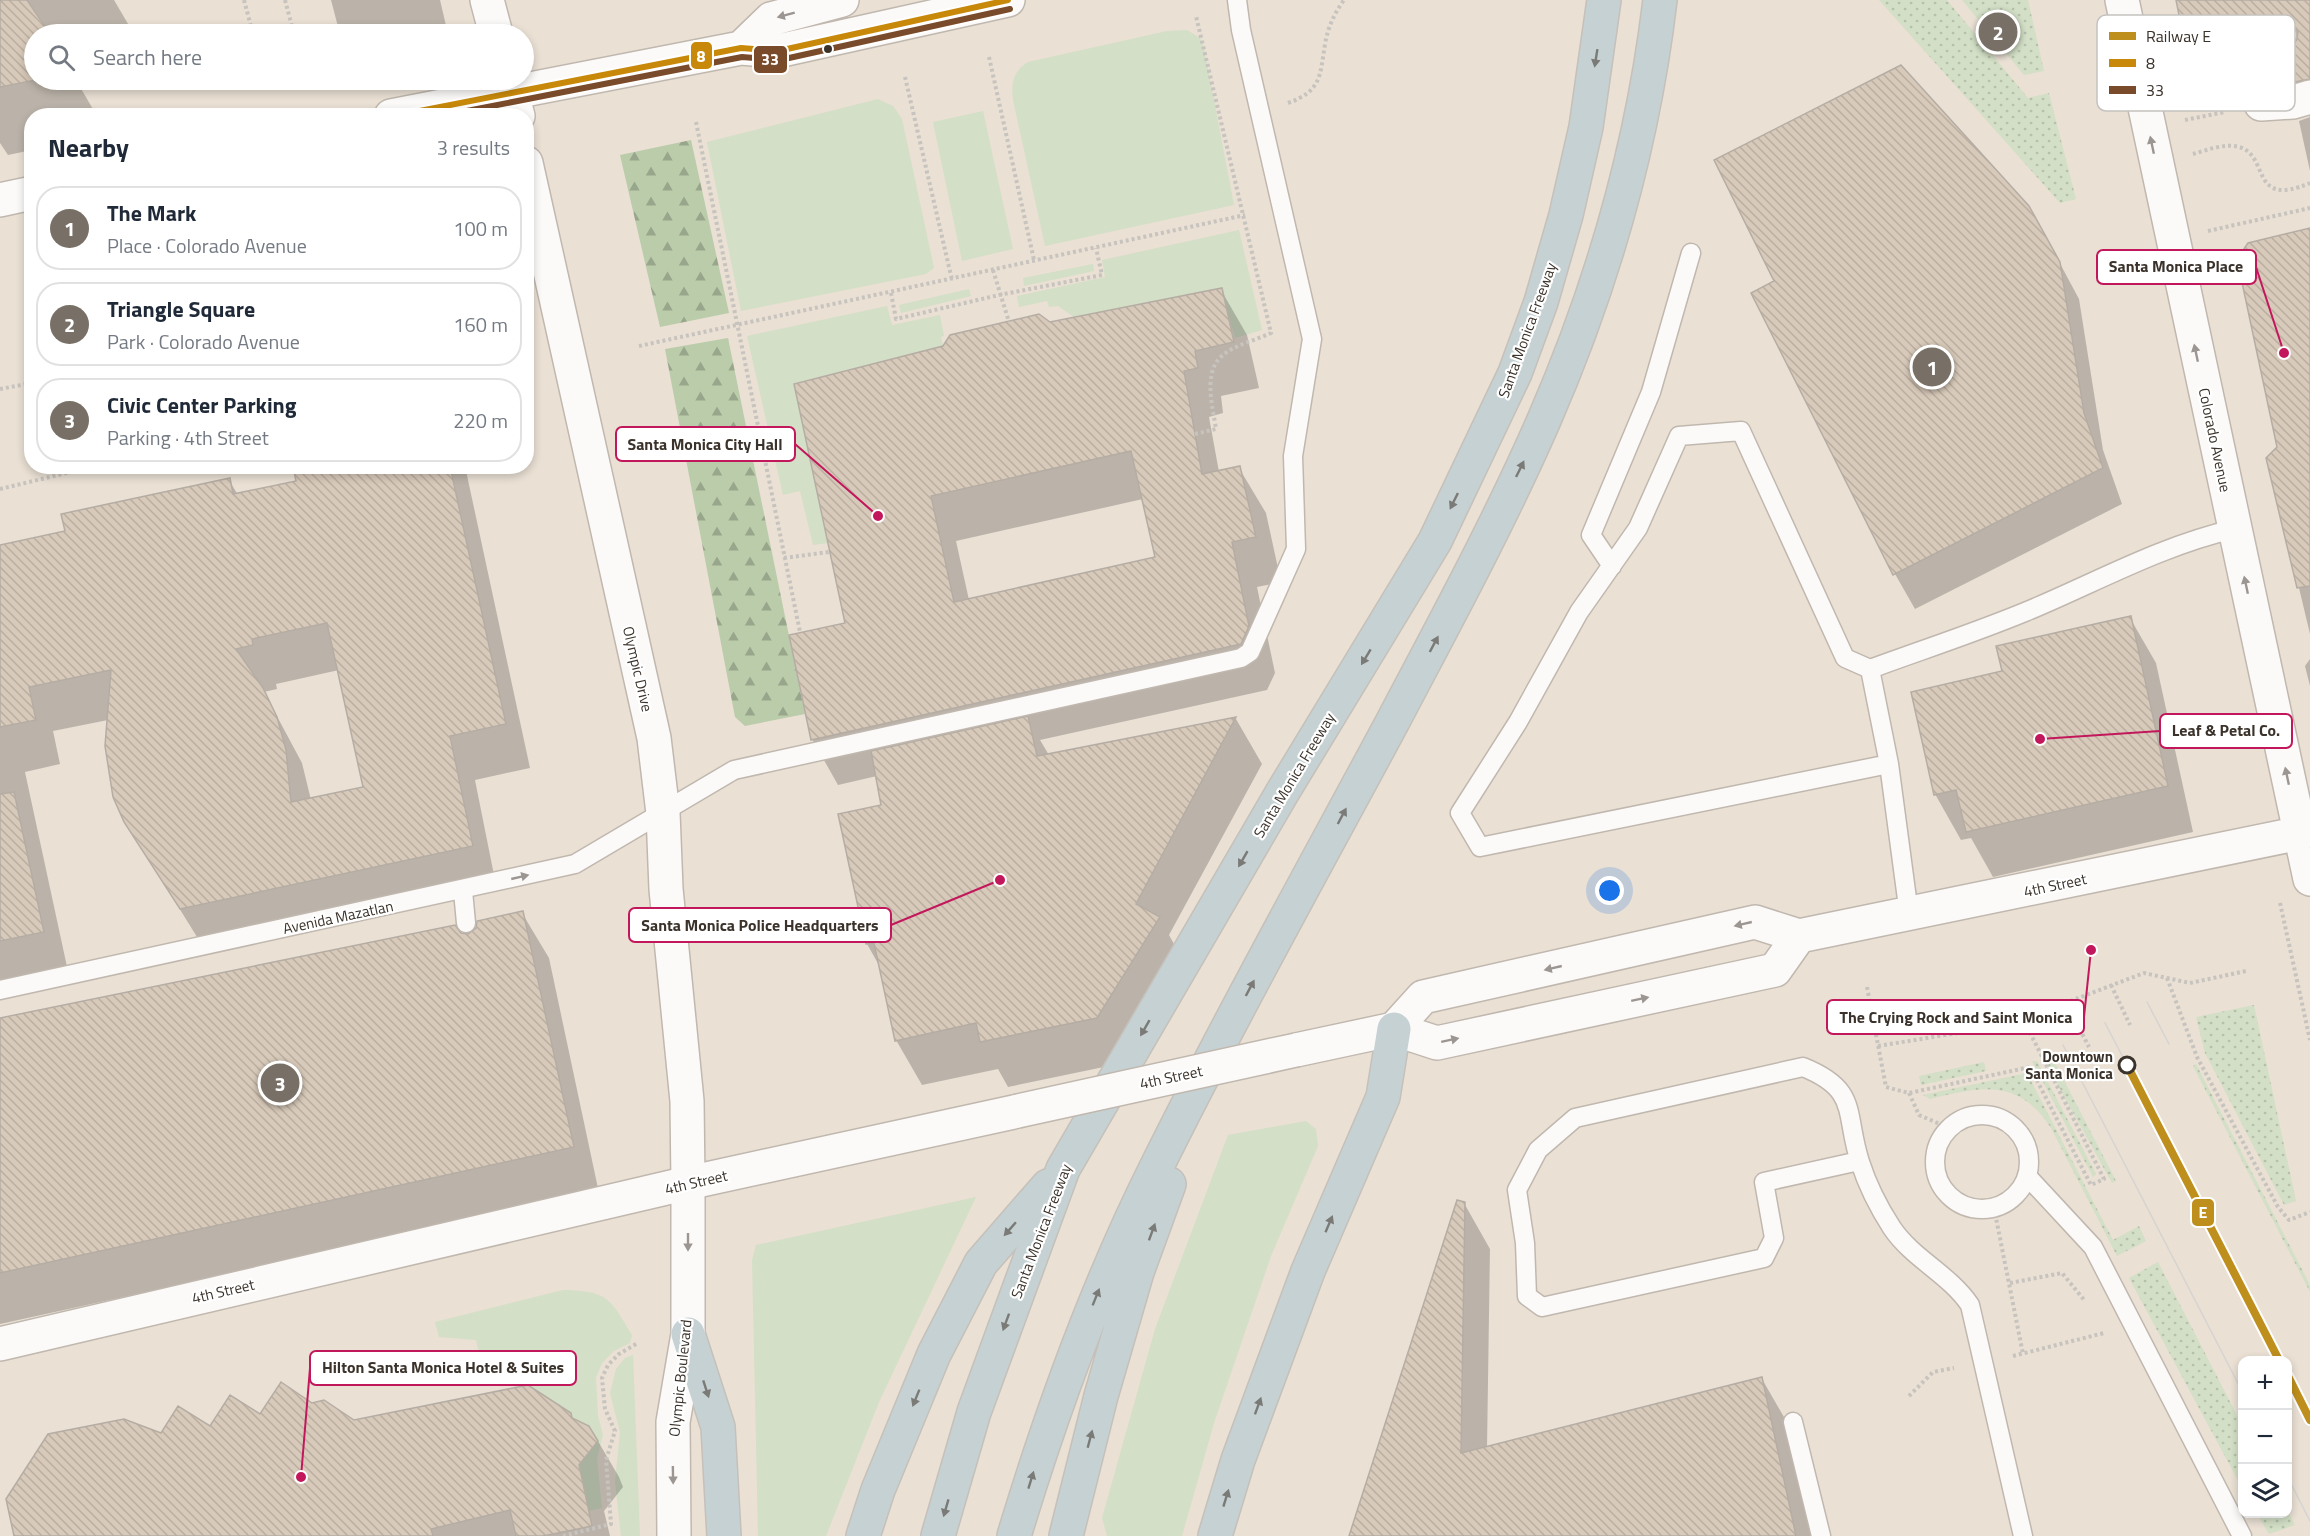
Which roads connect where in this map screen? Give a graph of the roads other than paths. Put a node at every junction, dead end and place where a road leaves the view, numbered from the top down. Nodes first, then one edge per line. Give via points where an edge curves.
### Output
1 (487, 0) edge
2 (842, 0) edge
3 (1008, 0) edge
4 (1237, 0) edge
5 (1604, 0) edge
6 (1660, 0) edge
7 (2122, 0) edge
8 (2125, 15) edge
9 (493, 24) edge
10 (741, 48) junction
11 (512, 95) edge
12 (2310, 97) edge
13 (2295, 101) edge
14 (437, 108) edge
15 (2146, 111) edge
16 (24, 195) edge
17 (534, 199) edge
18 (0, 200) edge
19 (1691, 253) dead end
20 (2234, 529) junction
21 (1612, 566) junction
22 (1870, 669) junction
23 (1889, 764) junction
24 (663, 813) junction
25 (2304, 832) edge
26 (2310, 879) edge
27 (463, 891) junction
28 (1909, 914) junction
29 (466, 923) dead end
30 (1799, 936) junction
31 (0, 990) edge
32 (1394, 1029) junction
33 (1223, 1040) junction
34 (1859, 1161) junction
35 (1063, 1169) junction
36 (2028, 1176) junction
37 (688, 1183) junction
38 (688, 1334) junction
39 (0, 1344) edge
40 (1793, 1422) dead end
41 (674, 1536) edge
42 (724, 1536) edge
43 (863, 1536) edge
44 (938, 1536) edge
45 (1014, 1536) edge
46 (1066, 1536) edge
47 (1215, 1536) edge
48 (1821, 1536) edge
49 (2023, 1536) edge
50 (2242, 1536) edge

1 - 9 main road
2 -> 10 main road via 771,19
3 - 10 main road via 778,51
4 - 24 lane, Avenida Mazatlan via 1312,339 1293,456 1296,549 1250,652 1241,658 734,770
5 -> 35 highway, Santa Monica Freeway via 1586,127 1566,214 1541,302 1515,373 1428,552
33 -> 6 highway via 1445,623 1543,421 1573,348 1612,230 1641,123
7 - 8 main road, Colorado Avenue
10 - 11 main road
11 - 14 main road
12 - 13 main road
20 -> 15 main road, Colorado Avenue
16 - 18 main road
17 - 24 main road, Olympic Drive via 654,738
19 - 21 lane via 1651,392 1591,535
20 - 22 lane via 2165,550 2025,613
25 -> 20 main road, Colorado Avenue
21 - 22 lane via 1638,528 1679,436 1740,431 1845,657
21 - 23 lane via 1580,612 1518,722 1460,813 1480,847
22 - 23 lane
23 - 28 lane
27 -> 24 lane, Avenida Mazatlan via 575,864
24 - 37 main road, Olympic Drive via 666,889 687,1101
25 - 26 main road, Colorado Avenue
25 - 28 main road, 4th Street
27 - 29 lane
27 - 31 lane, Avenida Mazatlan
28 - 30 main road, 4th Street
30 -> 32 main road, 4th Street via 1755,922 1423,997
32 -> 30 main road via 1437,1043 1775,970
32 - 37 main road, 4th Street, bridge
47 -> 32 highway via 1238,1460 1308,1271 1383,1097
45 -> 33 highway via 1036,1461 1096,1295
46 -> 33 highway via 1137,1272
34 - 34 lane via 1848,1104 1838,1087 1803,1067 1575,1118 1538,1150 1517,1190 1527,1296 1542,1307 1764,1258 1774,1238 1764,1182
34 - 49 lane via 1871,1190 1906,1246 1959,1288 1970,1305
35 -> 43 highway via 981,1263 933,1354
35 -> 44 highway, Santa Monica Freeway via 974,1412
36 - 36 lane via 2027,1146 2019,1132 2007,1121 1993,1116 1962,1119 1940,1140 1935,1156 1941,1186 1951,1198 1979,1210 2009,1201
36 - 50 lane via 2092,1247
37 -> 38 main road, Olympic Boulevard
37 - 39 main road, 4th Street
38 -> 41 main road, Olympic Boulevard via 673,1422
38 -> 42 highway via 718,1427
40 - 48 lane

